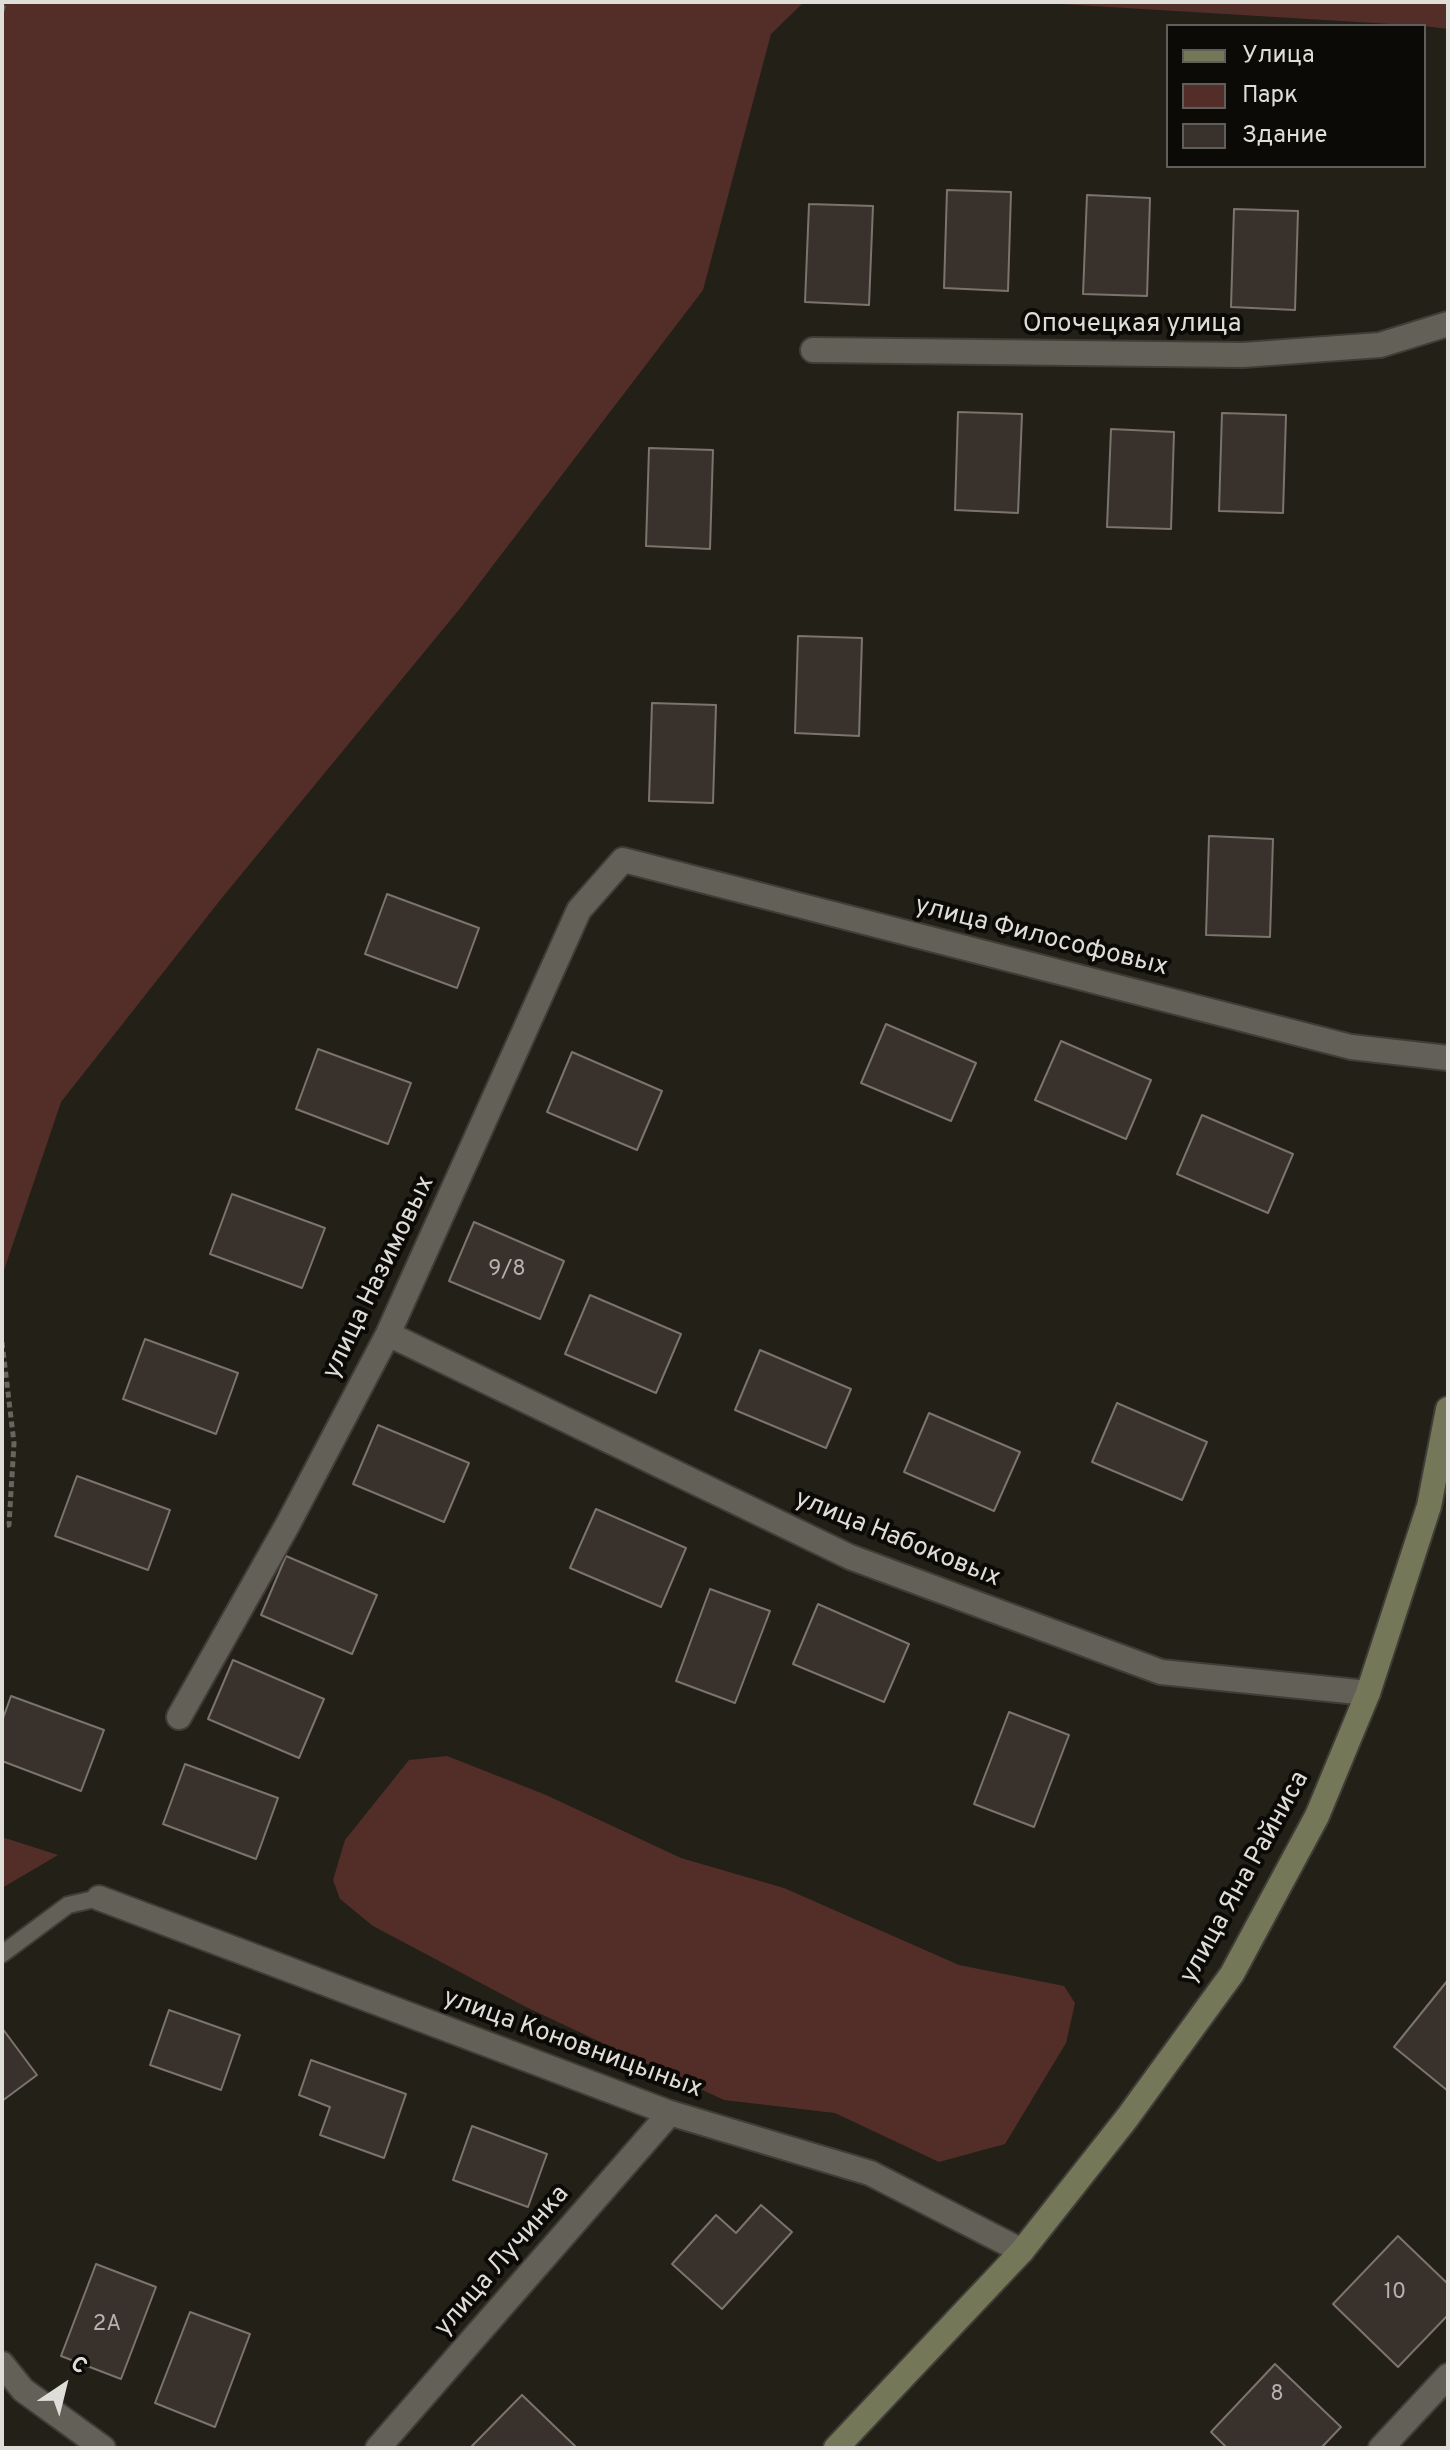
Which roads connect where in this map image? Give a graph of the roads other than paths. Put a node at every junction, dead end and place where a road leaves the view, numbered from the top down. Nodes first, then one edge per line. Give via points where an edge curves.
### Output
1 (1448, 324) edge
2 (813, 350) dead end
3 (623, 860) joint
4 (1448, 1058) edge
5 (388, 1334) junction
6 (1448, 1409) edge
7 (1368, 1693) junction
8 (179, 1717) dead end
9 (99, 1898) joint
10 (2, 1954) edge
11 (670, 2113) junction
12 (1022, 2251) junction
13 (2, 2364) edge
14 (1448, 2376) edge
15 (103, 2448) edge
16 (378, 2448) edge
17 (836, 2448) edge
18 (1381, 2448) edge

1 - 2 street, Опочецкая улица via 1380,345 1243,355
3 - 4 street, улица Философовых via 1351,1047
3 - 5 street, улица Назимовых via 579,910
5 - 7 street, улица Набоковых via 850,1557 1161,1672
5 - 8 street, улица Назимовых
6 - 7 street, улица Яна Райниса via 1429,1506
7 - 12 street, улица Яна Райниса via 1317,1816 1232,1974
9 - 10 lane via 68,1905
9 - 11 street, улица Коновницыных
11 - 12 street, улица Коновницыных via 870,2173
11 - 16 street, улица Лучинка
12 - 17 street, улица Яна Райниса
13 - 15 street via 23,2390
14 - 18 street

